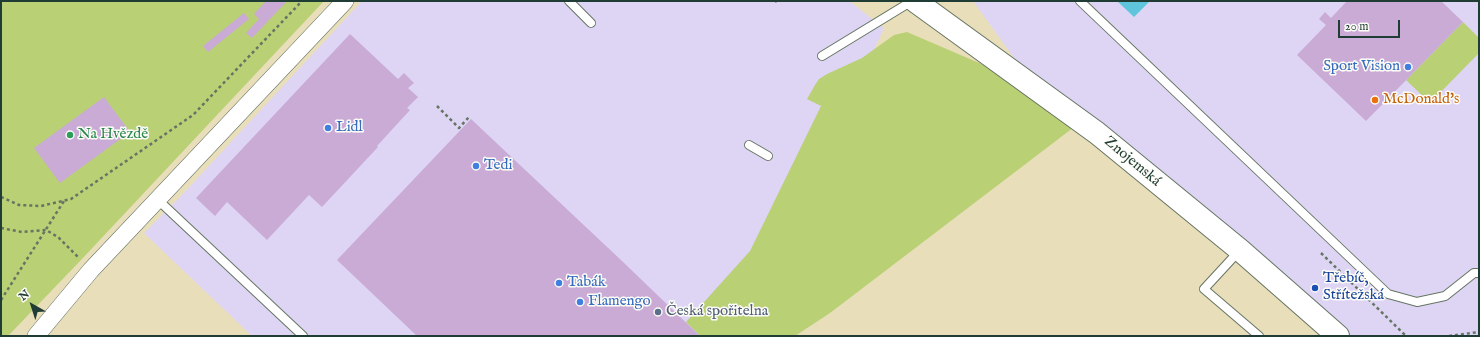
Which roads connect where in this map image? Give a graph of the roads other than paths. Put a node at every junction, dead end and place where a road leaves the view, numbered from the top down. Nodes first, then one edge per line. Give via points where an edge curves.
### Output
1 (345, 1) edge
2 (569, 1) edge
3 (914, 1) edge
4 (1080, 1) edge
5 (591, 23) dead end
6 (822, 56) dead end
7 (749, 145) dead end
8 (768, 156) dead end
9 (157, 199) junction
10 (1240, 250) junction
11 (1479, 273) edge
12 (36, 336) edge
13 (303, 336) edge
14 (1259, 336) edge
15 (1338, 336) edge

1 - 9 street
2 - 5 lane
3 - 6 lane
3 - 10 main road, Znojemská via 1097,133
4 - 11 lane via 1388,294 1417,302 1445,296
7 - 8 lane
9 - 12 street via 91,270
9 - 13 lane
10 - 14 lane via 1204,289
10 - 15 main road, Znojemská

